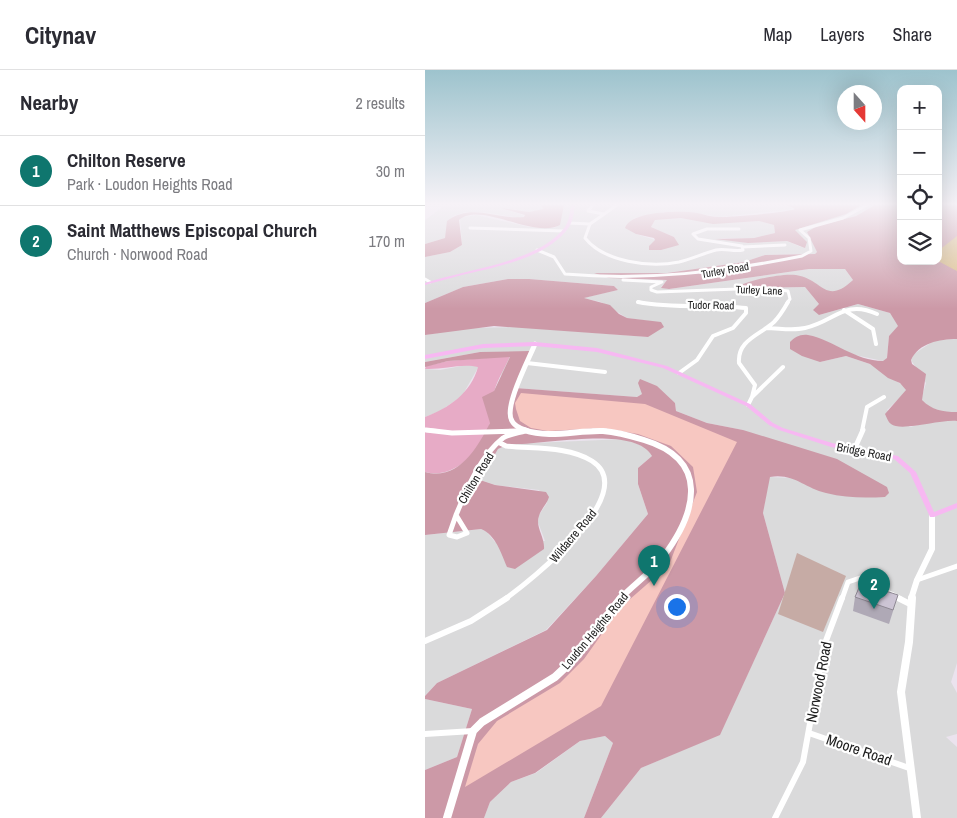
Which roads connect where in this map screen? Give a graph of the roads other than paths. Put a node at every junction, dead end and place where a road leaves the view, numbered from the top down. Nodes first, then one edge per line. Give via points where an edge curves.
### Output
1 (551, 240) edge
2 (586, 240) edge
3 (702, 240) edge
4 (809, 240) edge
5 (785, 245) dead end
6 (742, 247) junction
7 (537, 250) junction
8 (623, 280) dead end
9 (427, 282) edge
10 (637, 302) dead end
11 (844, 310) junction
12 (877, 314) dead end
13 (766, 328) junction
14 (535, 344) junction
15 (876, 344) dead end
16 (425, 357) edge
17 (527, 363) junction
18 (783, 366) dead end
19 (605, 372) dead end
20 (679, 373) junction
21 (752, 397) junction
22 (884, 397) dead end
23 (748, 405) junction
24 (425, 430) edge
25 (525, 431) junction
26 (500, 443) junction
27 (854, 450) junction
28 (957, 506) edge
29 (456, 514) junction
30 (932, 515) junction
31 (957, 566) edge
32 (917, 580) junction
33 (910, 604) junction
34 (425, 641) edge
35 (473, 730) junction
36 (809, 733) junction
37 (425, 734) edge
38 (909, 768) junction
39 (447, 818) edge
40 (775, 818) edge
41 (917, 818) edge

1 - 7 main road
2 - 6 street via 606,255 635,263 667,264 712,250 741,251
3 - 6 street
4 - 7 street, Turley Road via 811,251 801,256 697,275 565,274 554,257
5 - 6 street
7 - 9 main road via 509,261
8 - 13 street, Turley Lane via 661,282 651,288 657,292 765,288 788,291 790,299 779,317
10 - 20 street, Tudor Road via 657,306 746,308 746,313 733,328 713,336 697,360
11 - 12 street via 863,309
11 - 13 street via 807,327
11 - 15 street via 873,330
13 - 21 street, Turley Lane via 750,338 739,358 755,385
14 - 16 main road via 483,346
14 - 17 street
14 - 20 main road, Bridge Road via 597,350
17 - 19 street
17 - 25 street via 508,412 514,424
18 - 21 street
20 - 23 main road, Bridge Road
21 - 23 street
22 - 27 street via 867,408 864,428
23 - 27 main road, Bridge Road via 781,429
24 - 25 street via 452,433
25 - 26 street, Chilton Road
25 - 35 street, Loudon Heights Road via 542,434 610,432 665,448 684,464 691,480 691,500 672,543 654,569 621,598 564,669
26 - 29 street, Chilton Road via 471,482
26 - 34 street, Wildacre Road via 591,460 605,476 602,498 593,514 550,564 477,618
27 - 30 main road, Bridge Road via 890,455 907,465
28 - 30 main road
29 - 29 street, Chilton Road via 467,533 457,537 449,535
30 - 32 street, Bridge Road via 932,549
31 - 32 street
32 - 33 street, Bridge Road
33 - 36 street, Norwood Road via 860,578 848,582 824,646
33 - 38 street, Bridge Road via 909,642 901,692
35 - 37 street
35 - 39 street
36 - 38 street, Moore Road
36 - 40 street, Norwood Road via 803,762
38 - 41 street, Bridge Road

